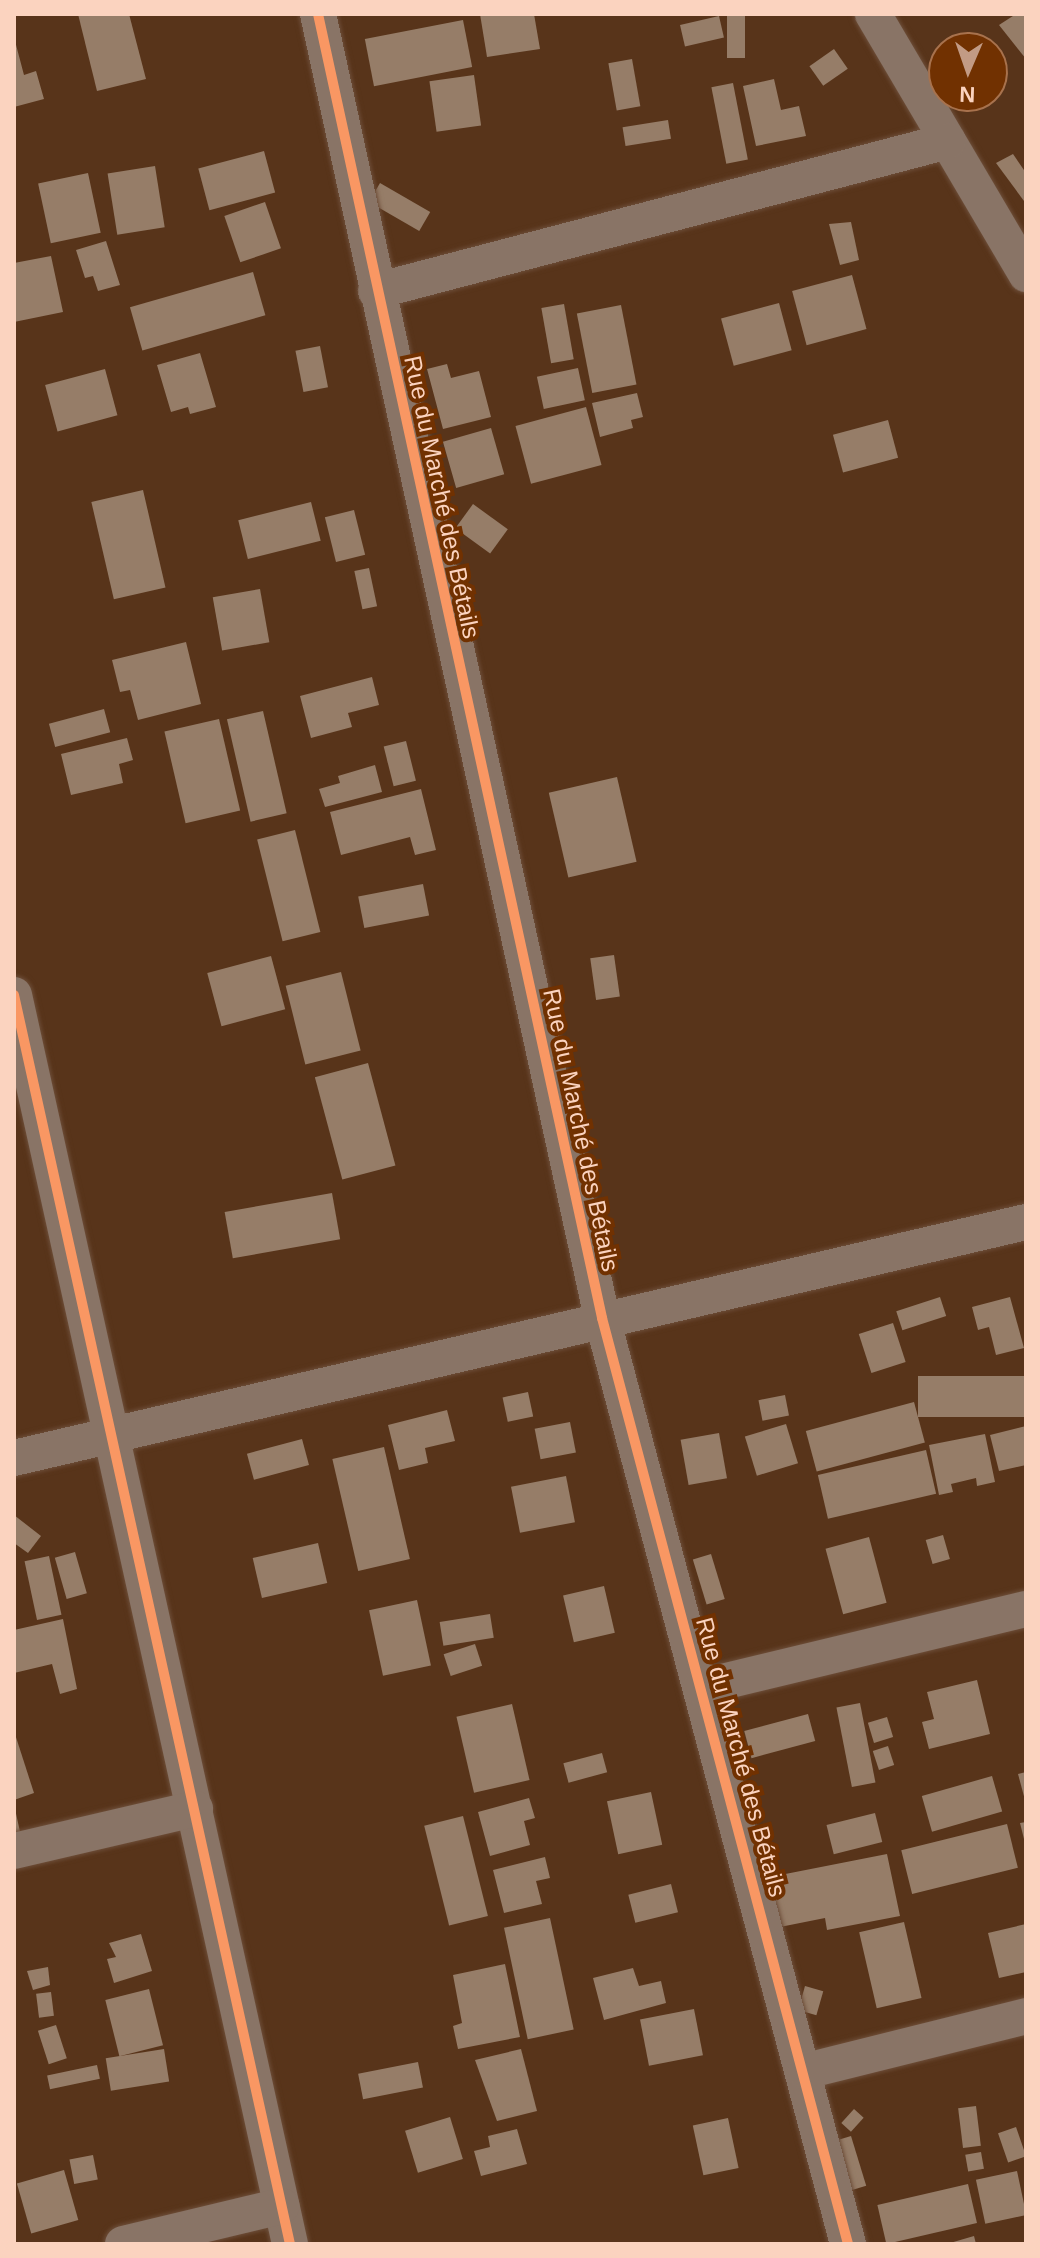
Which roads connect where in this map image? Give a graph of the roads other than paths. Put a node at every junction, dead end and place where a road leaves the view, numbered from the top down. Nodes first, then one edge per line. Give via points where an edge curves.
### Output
1 (318, 14) edge
2 (873, 14) edge
3 (948, 141) junction
4 (1026, 274) edge
5 (376, 291) junction
6 (14, 995) edge
7 (18, 1035) edge
8 (1026, 1222) edge
9 (602, 1318) junction
10 (112, 1435) junction
11 (14, 1458) edge
12 (1026, 1609) edge
13 (701, 1687) junction
14 (195, 1809) junction
15 (14, 1851) edge
16 (1026, 2016) edge
17 (806, 2071) junction
18 (281, 2206) junction
19 (123, 2244) edge
20 (290, 2244) edge
21 (848, 2244) edge

1 - 5 street, Rue du Marché des Bétails
2 - 3 street
3 - 4 street
3 - 5 street
5 - 9 street, Rue du Marché des Bétails
6 - 7 street
7 - 10 street
8 - 9 street
9 - 10 street
9 - 13 street, Rue du Marché des Bétails
10 - 11 street
10 - 14 street
12 - 13 street
13 - 17 street, Rue du Marché des Bétails
14 - 15 street
14 - 18 street
16 - 17 street
17 - 21 street, Rue du Marché des Bétails
18 - 19 street
18 - 20 street

